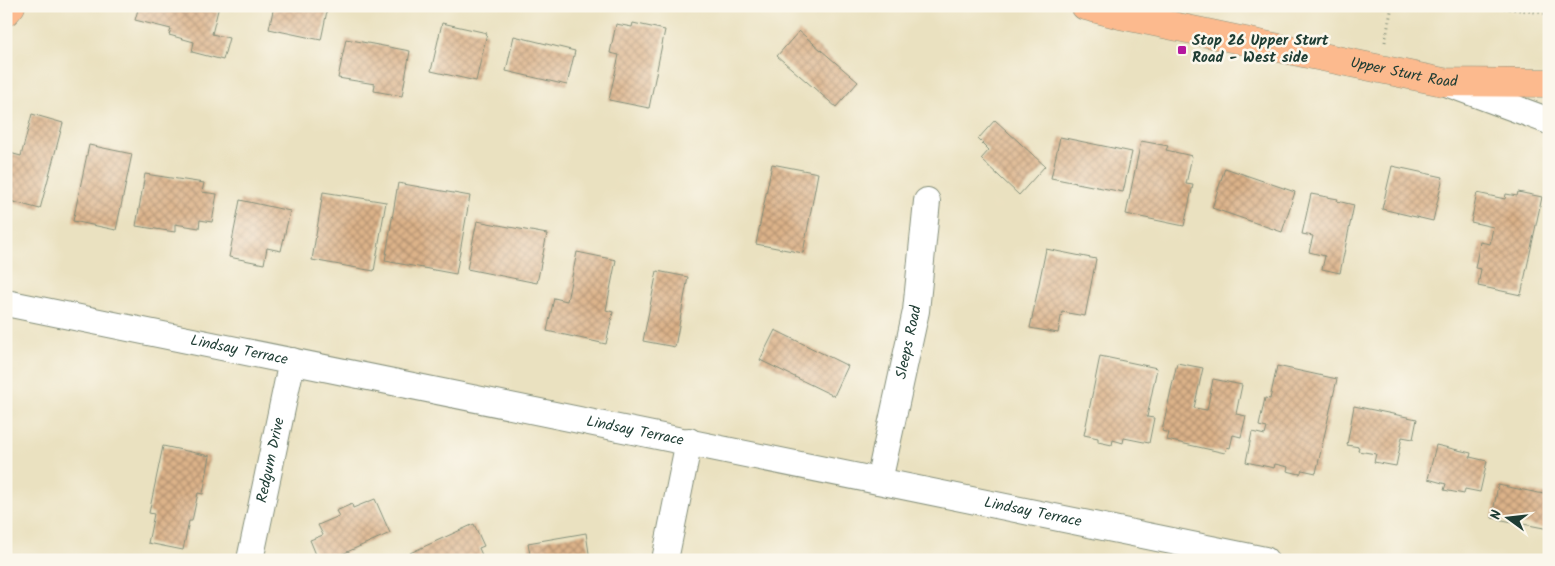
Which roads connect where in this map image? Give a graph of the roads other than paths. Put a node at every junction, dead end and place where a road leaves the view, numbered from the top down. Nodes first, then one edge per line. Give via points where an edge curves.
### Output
1 (11, 6) edge
2 (1085, 6) edge
3 (6, 12) edge
4 (1443, 82) junction
5 (1549, 83) edge
6 (1549, 121) edge
7 (927, 200) dead end
8 (6, 303) edge
9 (292, 361) junction
10 (689, 441) junction
11 (879, 481) junction
12 (250, 560) edge
13 (665, 560) edge
14 (1266, 560) edge

1 - 3 main road
2 - 4 main road, Upper Sturt Road
4 - 5 main road, Upper Sturt Road
4 - 6 street
7 - 11 street, Sleeps Road via 916,311
8 - 9 street, Lindsay Terrace
9 - 10 street, Lindsay Terrace
9 - 12 street, Redgum Drive
10 - 11 street, Lindsay Terrace
10 - 13 street
11 - 14 street, Lindsay Terrace

